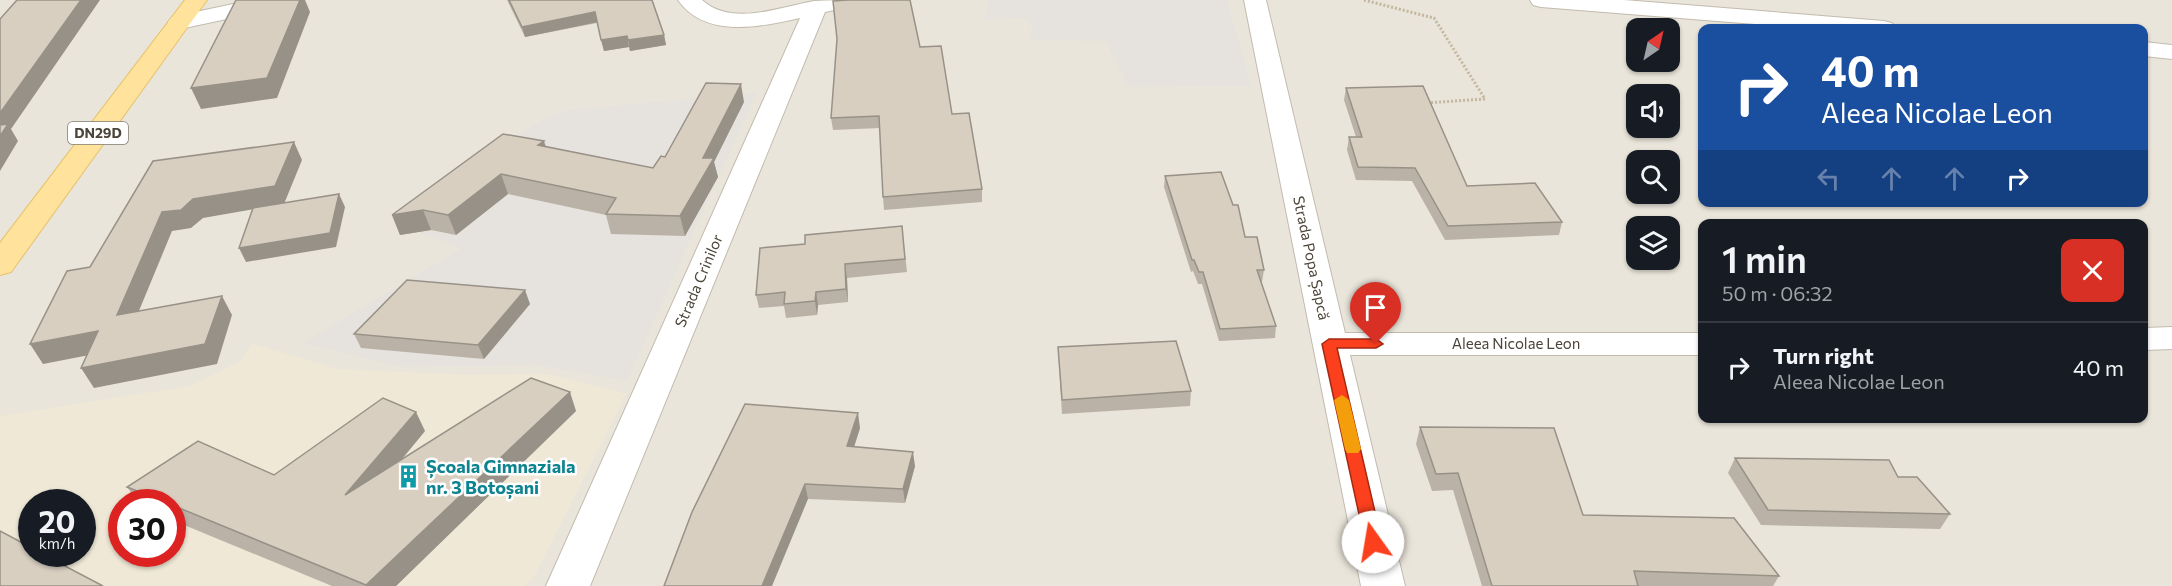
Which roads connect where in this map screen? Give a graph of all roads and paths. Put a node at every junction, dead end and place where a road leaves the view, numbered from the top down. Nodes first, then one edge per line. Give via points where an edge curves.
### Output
1 (196, 0) edge
2 (284, 0) edge
3 (689, 0) edge
4 (850, 0) edge
5 (1255, 0) edge
6 (1364, 0) edge
7 (1541, 0) edge
8 (816, 7) junction
9 (180, 22) junction
10 (1835, 24) edge
11 (2148, 49) edge
12 (2172, 52) edge
13 (1423, 103) edge
14 (0, 265) edge
15 (2172, 338) edge
16 (2148, 339) edge
17 (1329, 344) junction
18 (1698, 344) edge
19 (568, 586) edge
20 (1383, 586) edge

1 - 9 main road, DN29D
2 - 9 street
3 - 8 street via 695,8 712,16 732,19 755,19
4 - 8 street
5 - 17 street, Strada Popa Șapcă
6 - 13 path via 1434,18 1485,99
7 - 10 street
8 - 19 street, Strada Crinilor
9 - 14 main road, DN29D
11 - 12 street
15 - 16 street
17 - 18 street, Aleea Nicolae Leon
17 - 20 street, Strada Popa Șapcă

